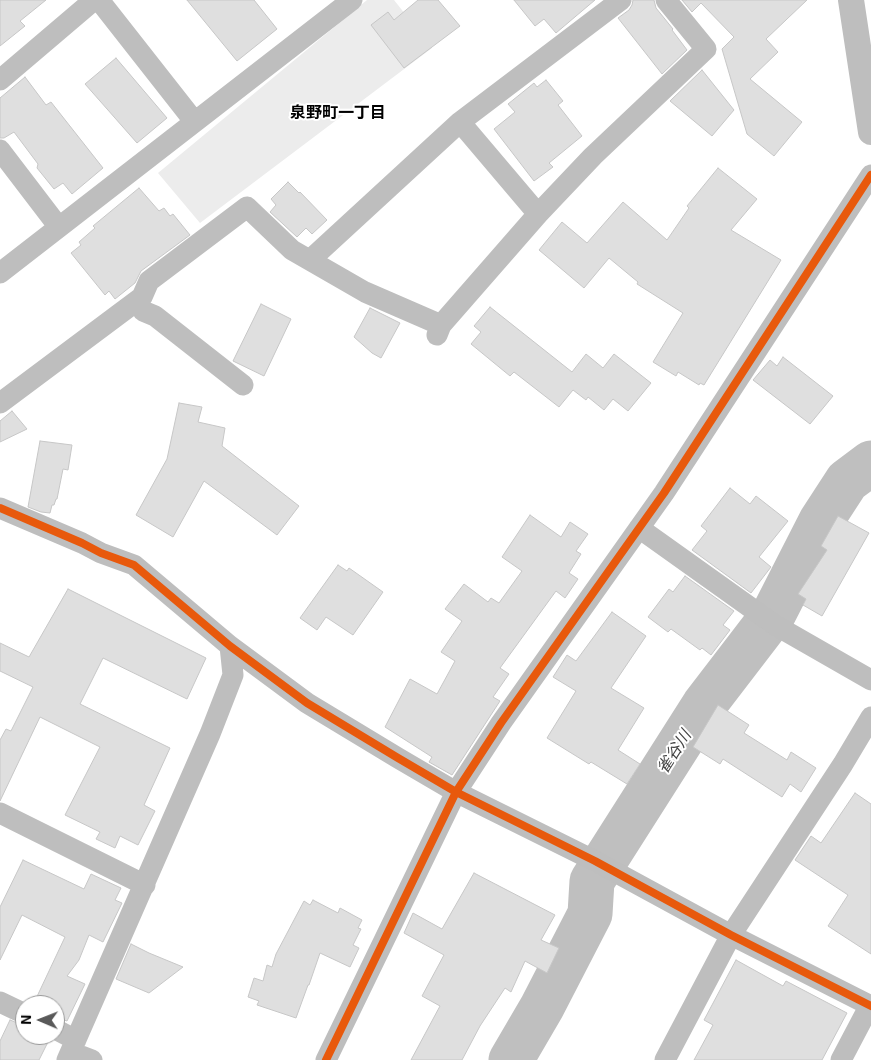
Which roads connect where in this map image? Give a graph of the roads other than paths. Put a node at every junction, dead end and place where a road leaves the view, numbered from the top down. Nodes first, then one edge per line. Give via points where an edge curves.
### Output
1 (94, 0) edge
2 (99, 0) edge
3 (352, 0) edge
4 (621, 0) edge
5 (666, 0) edge
6 (851, 0) edge
7 (0, 80) edge
8 (194, 121) junction
9 (460, 122) junction
10 (871, 132) edge
11 (0, 150) edge
12 (871, 176) edge
13 (538, 214) junction
14 (58, 226) junction
15 (310, 260) junction
16 (0, 273) edge
17 (142, 311) dead end
18 (243, 385) dead end
19 (0, 403) edge
20 (0, 508) edge
21 (639, 528) junction
22 (230, 646) junction
23 (871, 680) edge
24 (871, 717) edge
25 (456, 792) junction
26 (0, 813) edge
27 (145, 885) junction
28 (731, 935) junction
29 (0, 1002) edge
30 (870, 1006) edge
31 (15, 1009) edge
32 (71, 1050) edge
33 (92, 1060) edge
34 (326, 1060) edge
35 (665, 1060) edge
36 (841, 1060) edge

1 - 7 street
2 - 8 street
3 - 8 street
4 - 9 street
5 - 13 street via 706,49 593,156
6 - 10 street
8 - 14 street
9 - 13 street
9 - 15 street
11 - 14 street
12 - 21 street
13 - 15 street via 439,330
14 - 16 street
15 - 19 street via 292,250 247,207 149,281 142,296
17 - 18 street via 155,316
20 - 22 street via 100,554 134,565
21 - 23 street via 767,619
21 - 25 street
22 - 25 street via 307,703
22 - 27 street via 233,675
24 - 28 street via 844,764
25 - 28 street via 595,861
25 - 34 street
26 - 27 street
27 - 32 street
28 - 30 street
28 - 35 street
29 - 31 street
30 - 36 street
32 - 33 street

